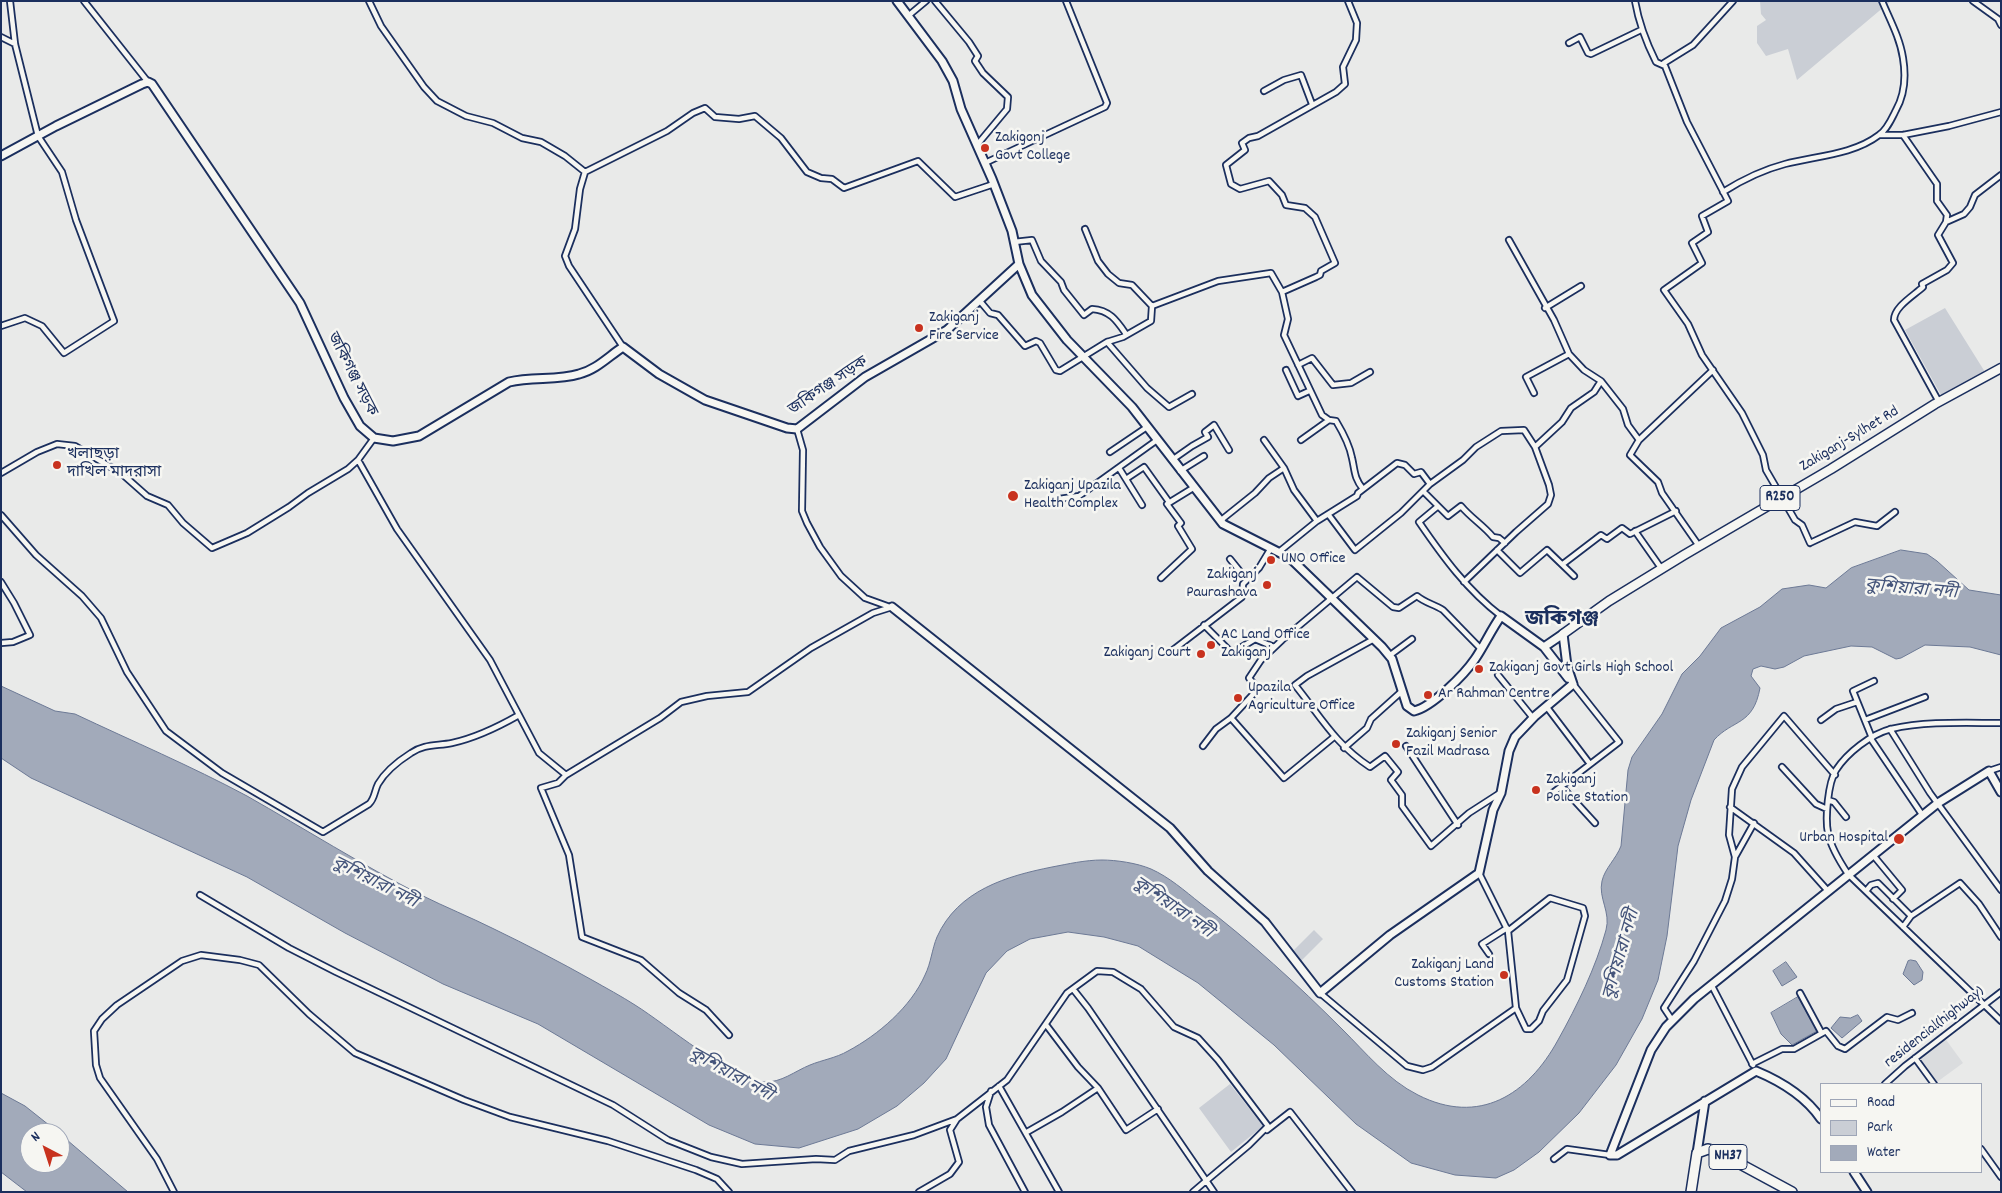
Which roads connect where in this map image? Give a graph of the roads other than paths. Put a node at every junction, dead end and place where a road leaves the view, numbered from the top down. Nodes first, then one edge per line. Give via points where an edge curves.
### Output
1 (10, 1) edge
2 (84, 1) edge
3 (369, 1) edge
4 (898, 1) edge
5 (926, 1) edge
6 (935, 1) edge
7 (1066, 1) edge
8 (1348, 1) edge
9 (1635, 1) edge
10 (1733, 1) edge
11 (1882, 1) edge
12 (1973, 1) edge
13 (908, 16) junction
14 (2001, 25) edge
15 (1641, 30) junction
16 (1, 36) edge
17 (1568, 43) dead end
18 (15, 44) junction
19 (1664, 63) junction
20 (148, 82) junction
21 (1264, 91) dead end
22 (1312, 104) junction
23 (2001, 112) edge
24 (1903, 134) junction
25 (1880, 135) junction
26 (38, 136) junction
27 (977, 145) junction
28 (1, 156) edge
29 (986, 163) junction
30 (585, 172) junction
31 (2001, 175) edge
32 (994, 184) junction
33 (1723, 192) junction
34 (1946, 222) junction
35 (1085, 229) dead end
36 (1508, 240) dead end
37 (1014, 242) junction
38 (1019, 264) junction
39 (1581, 286) dead end
40 (1282, 292) junction
41 (980, 300) junction
42 (1152, 306) junction
43 (1545, 308) junction
44 (1, 326) edge
45 (1126, 334) junction
46 (1107, 342) junction
47 (623, 347) junction
48 (1569, 354) junction
49 (1084, 358) junction
50 (1298, 365) junction
51 (2001, 368) edge
52 (1286, 370) dead end
53 (1713, 370) junction
54 (1370, 372) dead end
55 (1601, 381) junction
56 (1308, 391) junction
57 (1534, 392) dead end
58 (1192, 394) dead end
59 (1939, 402) junction
60 (1329, 420) junction
61 (1147, 427) junction
62 (797, 429) junction
63 (374, 438) junction
64 (1157, 440) junction
65 (1264, 440) dead end
66 (1301, 440) dead end
67 (1639, 440) junction
68 (1535, 447) junction
69 (1229, 450) dead end
70 (1110, 452) dead end
71 (1204, 456) dead end
72 (358, 460) junction
73 (1172, 460) junction
74 (1119, 468) junction
75 (1284, 468) junction
76 (1180, 471) junction
77 (1, 473) edge
78 (1126, 479) junction
79 (1430, 484) junction
80 (1193, 488) junction
81 (1363, 489) junction
82 (1423, 491) junction
83 (1781, 498) junction
84 (1059, 499) dead end
85 (1169, 502) junction
86 (1142, 505) dead end
87 (1437, 507) junction
88 (1676, 511) junction
89 (1895, 512) dead end
90 (1328, 514) junction
91 (1, 515) edge
92 (1220, 521) junction
93 (1318, 521) junction
94 (1635, 531) junction
95 (1504, 543) junction
96 (1699, 546) junction
97 (1272, 547) junction
98 (1497, 550) junction
99 (1280, 551) junction
100 (1230, 559) dead end
101 (1563, 564) junction
102 (1661, 568) junction
103 (1574, 576) dead end
104 (1161, 578) dead end
105 (1247, 580) junction
106 (1, 582) edge
107 (1464, 582) junction
108 (1332, 598) junction
109 (892, 607) junction
110 (1501, 616) junction
111 (1204, 625) junction
112 (1563, 634) junction
113 (1374, 639) junction
114 (1412, 639) dead end
115 (1, 643) edge
116 (1274, 647) junction
117 (1544, 647) junction
118 (1480, 648) junction
119 (1173, 650) dead end
120 (1389, 656) junction
121 (1498, 675) dead end
122 (1874, 681) dead end
123 (1573, 684) junction
124 (1401, 692) junction
125 (1925, 697) dead end
126 (1857, 702) junction
127 (1546, 706) junction
128 (519, 716) junction
129 (1230, 718) junction
130 (1533, 718) junction
131 (1821, 720) dead end
132 (1865, 720) junction
133 (2001, 723) edge
134 (1890, 729) junction
135 (1334, 737) junction
136 (1871, 738) junction
137 (1203, 746) dead end
138 (1406, 746) dead end
139 (1344, 748) junction
140 (1590, 764) junction
141 (1782, 767) dead end
142 (2001, 767) edge
143 (1989, 771) junction
144 (566, 775) junction
145 (1834, 775) junction
146 (1562, 786) junction
147 (2001, 792) edge
148 (1501, 793) junction
149 (1550, 795) dead end
150 (1828, 800) junction
151 (1938, 803) junction
152 (1730, 807) junction
153 (1827, 809) junction
154 (1922, 816) junction
155 (1846, 817) dead end
156 (1595, 823) dead end
157 (1754, 823) junction
158 (1458, 825) junction
159 (1873, 855) junction
160 (1735, 857) junction
161 (1479, 873) junction
162 (1848, 874) junction
163 (2001, 890) edge
164 (1828, 891) junction
165 (1866, 891) junction
166 (200, 895) dead end
167 (1893, 898) junction
168 (1911, 916) junction
169 (1903, 927) junction
170 (1508, 929) junction
171 (2001, 937) edge
172 (1489, 954) dead end
173 (1712, 986) junction
174 (1073, 989) junction
175 (2001, 992) edge
176 (1320, 993) junction
177 (1800, 993) dead end
178 (1984, 1005) junction
179 (1516, 1008) junction
180 (1912, 1013) dead end
181 (1672, 1020) junction
182 (2001, 1021) edge
183 (1046, 1026) junction
184 (1821, 1032) junction
185 (729, 1035) dead end
186 (1915, 1058) junction
187 (1754, 1067) junction
188 (1886, 1083) edge
189 (1933, 1083) edge
190 (999, 1086) junction
191 (1098, 1088) junction
192 (991, 1091) junction
193 (1705, 1101) junction
194 (1158, 1108) junction
195 (1820, 1118) edge
196 (957, 1119) junction
197 (1027, 1132) junction
198 (1982, 1150) edge
199 (1697, 1153) junction
200 (1610, 1155) junction
201 (1554, 1159) dead end
202 (1855, 1173) edge
203 (2001, 1177) edge
204 (1206, 1181) junction
205 (174, 1192) edge
206 (729, 1192) edge
207 (919, 1192) edge
208 (1025, 1192) edge
209 (1059, 1192) edge
210 (1193, 1192) edge
211 (1214, 1192) edge
212 (1352, 1192) edge
213 (1691, 1192) edge
214 (1792, 1192) edge
215 (1867, 1192) edge

1 - 18 street
2 - 20 street
3 - 30 street via 381,26 437,101 466,116 541,142
4 - 13 street
5 - 13 street
6 - 27 street via 969,42 978,56 975,61 983,74 1008,98 1007,109
7 - 29 street via 1107,103 1105,107
8 - 22 street via 1357,23 1356,40 1343,68 1345,84
9 - 15 street
10 - 19 street via 1693,45
11 - 25 street via 1897,35 1905,78 1901,100
12 - 14 street via 1998,19
13 - 27 street via 946,67
15 - 17 street via 1592,54 1588,53 1580,37
15 - 19 street via 1656,62
16 - 18 street
18 - 26 street
19 - 33 street via 1687,122
20 - 26 street
20 - 63 street, জকিগঞ্জ সড়ক via 300,303 344,398 360,426
21 - 22 street via 1301,75
22 - 40 street via 1258,136 1249,138 1242,144 1245,150 1226,166 1231,184 1240,189 1269,181 1282,195 1286,206 1305,208 1319,225 1335,263 1320,275
23 - 24 street via 1987,118
24 - 25 street
24 - 34 street via 1937,184 1937,201 1947,215
25 - 33 street via 1832,154 1762,172
26 - 28 street
26 - 44 street via 62,172 76,220 114,321 64,353 42,326 25,318
27 - 29 street
29 - 32 street
30 - 32 street via 705,108 715,117 739,119 755,116 781,138 807,172 832,180 844,188 918,161 955,197
30 - 47 street via 575,229 565,256
31 - 34 street via 1975,195 1964,214
32 - 37 street
33 - 53 street via 1728,201 1703,215 1708,232 1692,243 1702,263 1664,290 1688,324 1702,355
34 - 59 street via 1938,235 1953,263 1922,284 1923,287 1894,315 1898,329
35 - 42 street via 1098,261 1108,274 1132,286
36 - 43 street
37 - 38 street
37 - 45 street via 1032,240 1041,261 1061,282 1084,315 1092,309 1102,309 1113,316
38 - 41 street, জকিগঞ্জ সড়ক
38 - 49 street via 1032,295
39 - 43 street
40 - 42 street via 1271,273 1218,281
40 - 50 street via 1288,319 1284,335
41 - 49 street via 1025,346 1040,342 1056,370
41 - 62 street, জকিগঞ্জ সড়ক via 947,330 865,377
42 - 45 street via 1151,321
43 - 48 street
45 - 46 street
46 - 49 street
46 - 58 street via 1147,388 1169,407
47 - 62 street, জকিগঞ্জ সড়ক via 659,374 704,400
47 - 63 street, জকিগঞ্জ সড়ক via 578,375 509,382 419,436 393,442
48 - 55 street via 1584,370
48 - 57 street via 1526,377
49 - 61 street
50 - 54 street via 1312,358 1333,385 1351,383
50 - 56 street
51 - 59 main road, Zakiganj-Sylhet Rd / R250
52 - 56 street via 1298,396
53 - 67 street
53 - 83 street via 1749,426
55 - 67 street via 1623,410 1628,425
55 - 68 street via 1594,392 1571,408 1562,422
56 - 60 street via 1322,416
59 - 83 main road, Zakiganj-Sylhet Rd / R250
60 - 66 street
60 - 81 street via 1336,421 1341,430 1352,458 1354,474
61 - 64 street
61 - 70 street
62 - 109 street via 803,450 802,511 816,540 841,576 856,591 877,604
63 - 72 street
64 - 73 street
64 - 74 street
65 - 75 street
67 - 88 street via 1630,455 1658,482
68 - 79 street via 1524,430 1501,430
68 - 95 street via 1551,495 1548,504
69 - 73 street via 1214,425 1204,432 1208,437
71 - 76 street
72 - 77 street via 289,508 247,533 212,548 168,505 147,496 121,473 75,446 57,444
72 - 128 street via 397,529 490,660
73 - 76 street
74 - 78 street
74 - 84 street via 1079,496
75 - 92 street via 1268,478 1256,493
75 - 93 street via 1294,490
76 - 80 street
78 - 85 street via 1144,468
78 - 86 street
79 - 81 street via 1421,472 1414,474 1405,465 1397,463
79 - 82 street
80 - 85 street
80 - 92 street
81 - 90 street
82 - 87 street
82 - 90 street via 1355,550
83 - 89 street via 1810,542 1855,522 1877,526
83 - 96 main road, Zakiganj-Sylhet Rd / R250
85 - 104 street via 1167,504 1181,523 1178,526 1180,533 1192,549
87 - 95 street via 1448,516 1461,506 1493,537
87 - 107 street via 1419,522
88 - 94 street
88 - 96 street
90 - 93 street
91 - 128 street via 36,555 82,596 101,618 127,672 166,731 222,773 323,832 369,804 375,798 383,776 412,752 482,733
92 - 97 street
93 - 99 street
94 - 101 street via 1630,534 1622,528 1606,539 1601,535
94 - 102 street
95 - 98 street
96 - 102 main road, Zakiganj-Sylhet Rd / R250
97 - 99 street
97 - 105 street
98 - 101 street via 1520,573 1547,550
98 - 107 street
99 - 108 street
100 - 105 street
101 - 103 street
102 - 112 main road, Zakiganj-Sylhet Rd / R250
105 - 111 street via 1243,584 1242,597
106 - 115 street via 30,635
107 - 110 street
108 - 113 street
108 - 116 street
108 - 118 street via 1358,577 1394,607 1399,608 1417,596 1443,610
109 - 144 street via 873,613 812,648 748,692 681,702
109 - 176 street via 1170,828 1208,871 1265,922
110 - 117 street
110 - 118 street
111 - 116 street via 1232,653 1255,639
111 - 119 street
112 - 117 street
112 - 123 street
113 - 120 street
113 - 135 street via 1295,685
114 - 120 street
116 - 129 street via 1249,678 1258,689
117 - 123 street
118 - 124 street via 1475,659 1424,709 1414,711 1407,706
120 - 124 street
121 - 130 street
122 - 126 street via 1854,689
123 - 127 street
123 - 140 street via 1619,742
124 - 139 street
125 - 132 street
126 - 131 street via 1836,709
126 - 132 street
127 - 130 street
127 - 140 street
128 - 144 street via 539,753
129 - 135 street via 1284,778
129 - 137 street
130 - 148 street via 1515,737 1509,751
132 - 136 street
133 - 134 street via 1924,724
134 - 136 street
134 - 151 street
135 - 139 street
136 - 145 street via 1857,748
136 - 154 street
138 - 158 street
139 - 158 street via 1370,767 1385,756 1398,772 1391,780 1402,795 1402,806 1431,846
140 - 146 street
141 - 153 street via 1816,804
142 - 143 street
143 - 147 street
143 - 151 street
144 - 185 street via 558,783 541,788 565,842 582,937 640,960 706,1010
145 - 150 street
145 - 152 street via 1784,716 1742,767 1732,789
146 - 149 street
146 - 156 street
148 - 158 street via 1475,808
148 - 161 street via 1493,810
150 - 153 street
150 - 155 street via 1834,802
151 - 154 street
151 - 163 street
152 - 157 street
152 - 160 street via 1729,835
153 - 162 street via 1828,833
154 - 159 street
157 - 160 street
157 - 164 street via 1799,857
159 - 162 street
159 - 167 street via 1902,890
160 - 181 street via 1725,901 1689,970 1664,1008
161 - 170 street
161 - 176 street via 1390,936
162 - 164 street
162 - 165 street
164 - 173 street
165 - 167 street via 1878,883
165 - 169 street
166 - 196 street via 289,948 613,1105 668,1140 711,1157 742,1164 835,1160 849,1151 906,1138
167 - 168 street
168 - 169 street
168 - 171 street via 1960,883
169 - 178 street
170 - 172 street via 1482,944
170 - 179 street
170 - 179 street via 1550,898 1583,908 1585,916 1566,980 1543,1011 1539,1022 1526,1029
173 - 181 street
173 - 187 street
174 - 183 street
174 - 194 street
174 - 204 street via 1097,971 1113,972 1141,989 1174,1027 1198,1038 1210,1050 1268,1126
175 - 178 street, residencial(highway)
176 - 179 street via 1407,1066 1424,1070 1432,1068
177 - 184 street
178 - 182 street
178 - 186 street, residencial(highway)
180 - 184 street via 1898,1020 1887,1017 1845,1049 1838,1046 1826,1031
181 - 200 street via 1651,1050
183 - 190 street via 1007,1080
183 - 191 street
184 - 187 street via 1794,1049 1782,1049
186 - 188 street, residencial(highway)
186 - 189 street
187 - 193 street
187 - 195 street via 1806,1102
190 - 192 street
190 - 197 street
191 - 194 street via 1126,1130
191 - 197 street
192 - 196 street
192 - 208 street via 986,1107 989,1125
193 - 199 street
193 - 200 street via 1617,1155
194 - 204 street
196 - 207 street via 950,1130 959,1162 950,1174
197 - 209 street
198 - 203 street
199 - 213 highway, NH37
199 - 214 highway, NH37 via 1708,1149 1718,1152
200 - 201 street via 1566,1149
202 - 215 street
204 - 210 street
204 - 211 street
204 - 212 street via 1290,1112
205 - 206 street via 157,1159 100,1078 94,1031 117,1005 182,961 202,955 259,965 309,1014 355,1052 510,1117 608,1141 696,1170 717,1179

